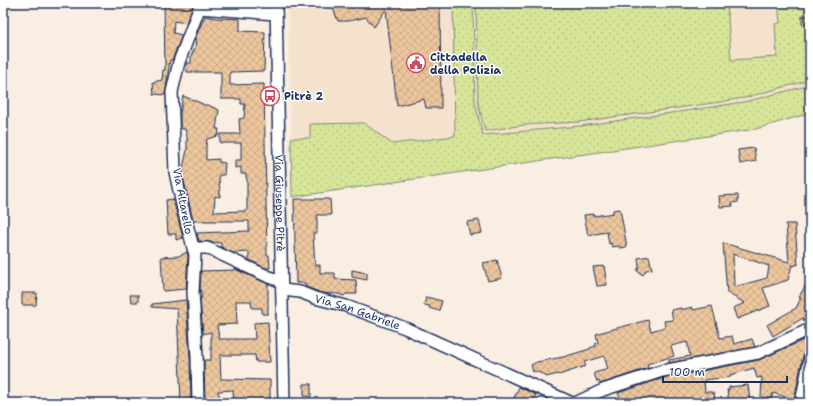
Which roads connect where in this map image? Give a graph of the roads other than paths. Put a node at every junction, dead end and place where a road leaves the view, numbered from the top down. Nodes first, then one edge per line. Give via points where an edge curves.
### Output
1 (200, 6) edge
2 (276, 9) edge
3 (192, 248) junction
4 (282, 286) junction
5 (810, 329) edge
6 (810, 357) edge
7 (198, 403) edge
8 (284, 403) edge
9 (574, 403) edge
10 (801, 403) edge

1 - 2 street
1 - 3 street, Via Altarello via 178,62 172,92 175,172
2 - 4 street, Via Giuseppe Pitrè
3 - 4 street, Via San Gabriele via 207,248 269,277
3 - 7 street, Via Altarello via 195,255 193,292 198,357
4 - 8 street, Via Giuseppe Pitrè
4 - 9 street, Via San Gabriele via 405,328
5 - 9 street via 758,353 662,371 603,390
6 - 10 street

